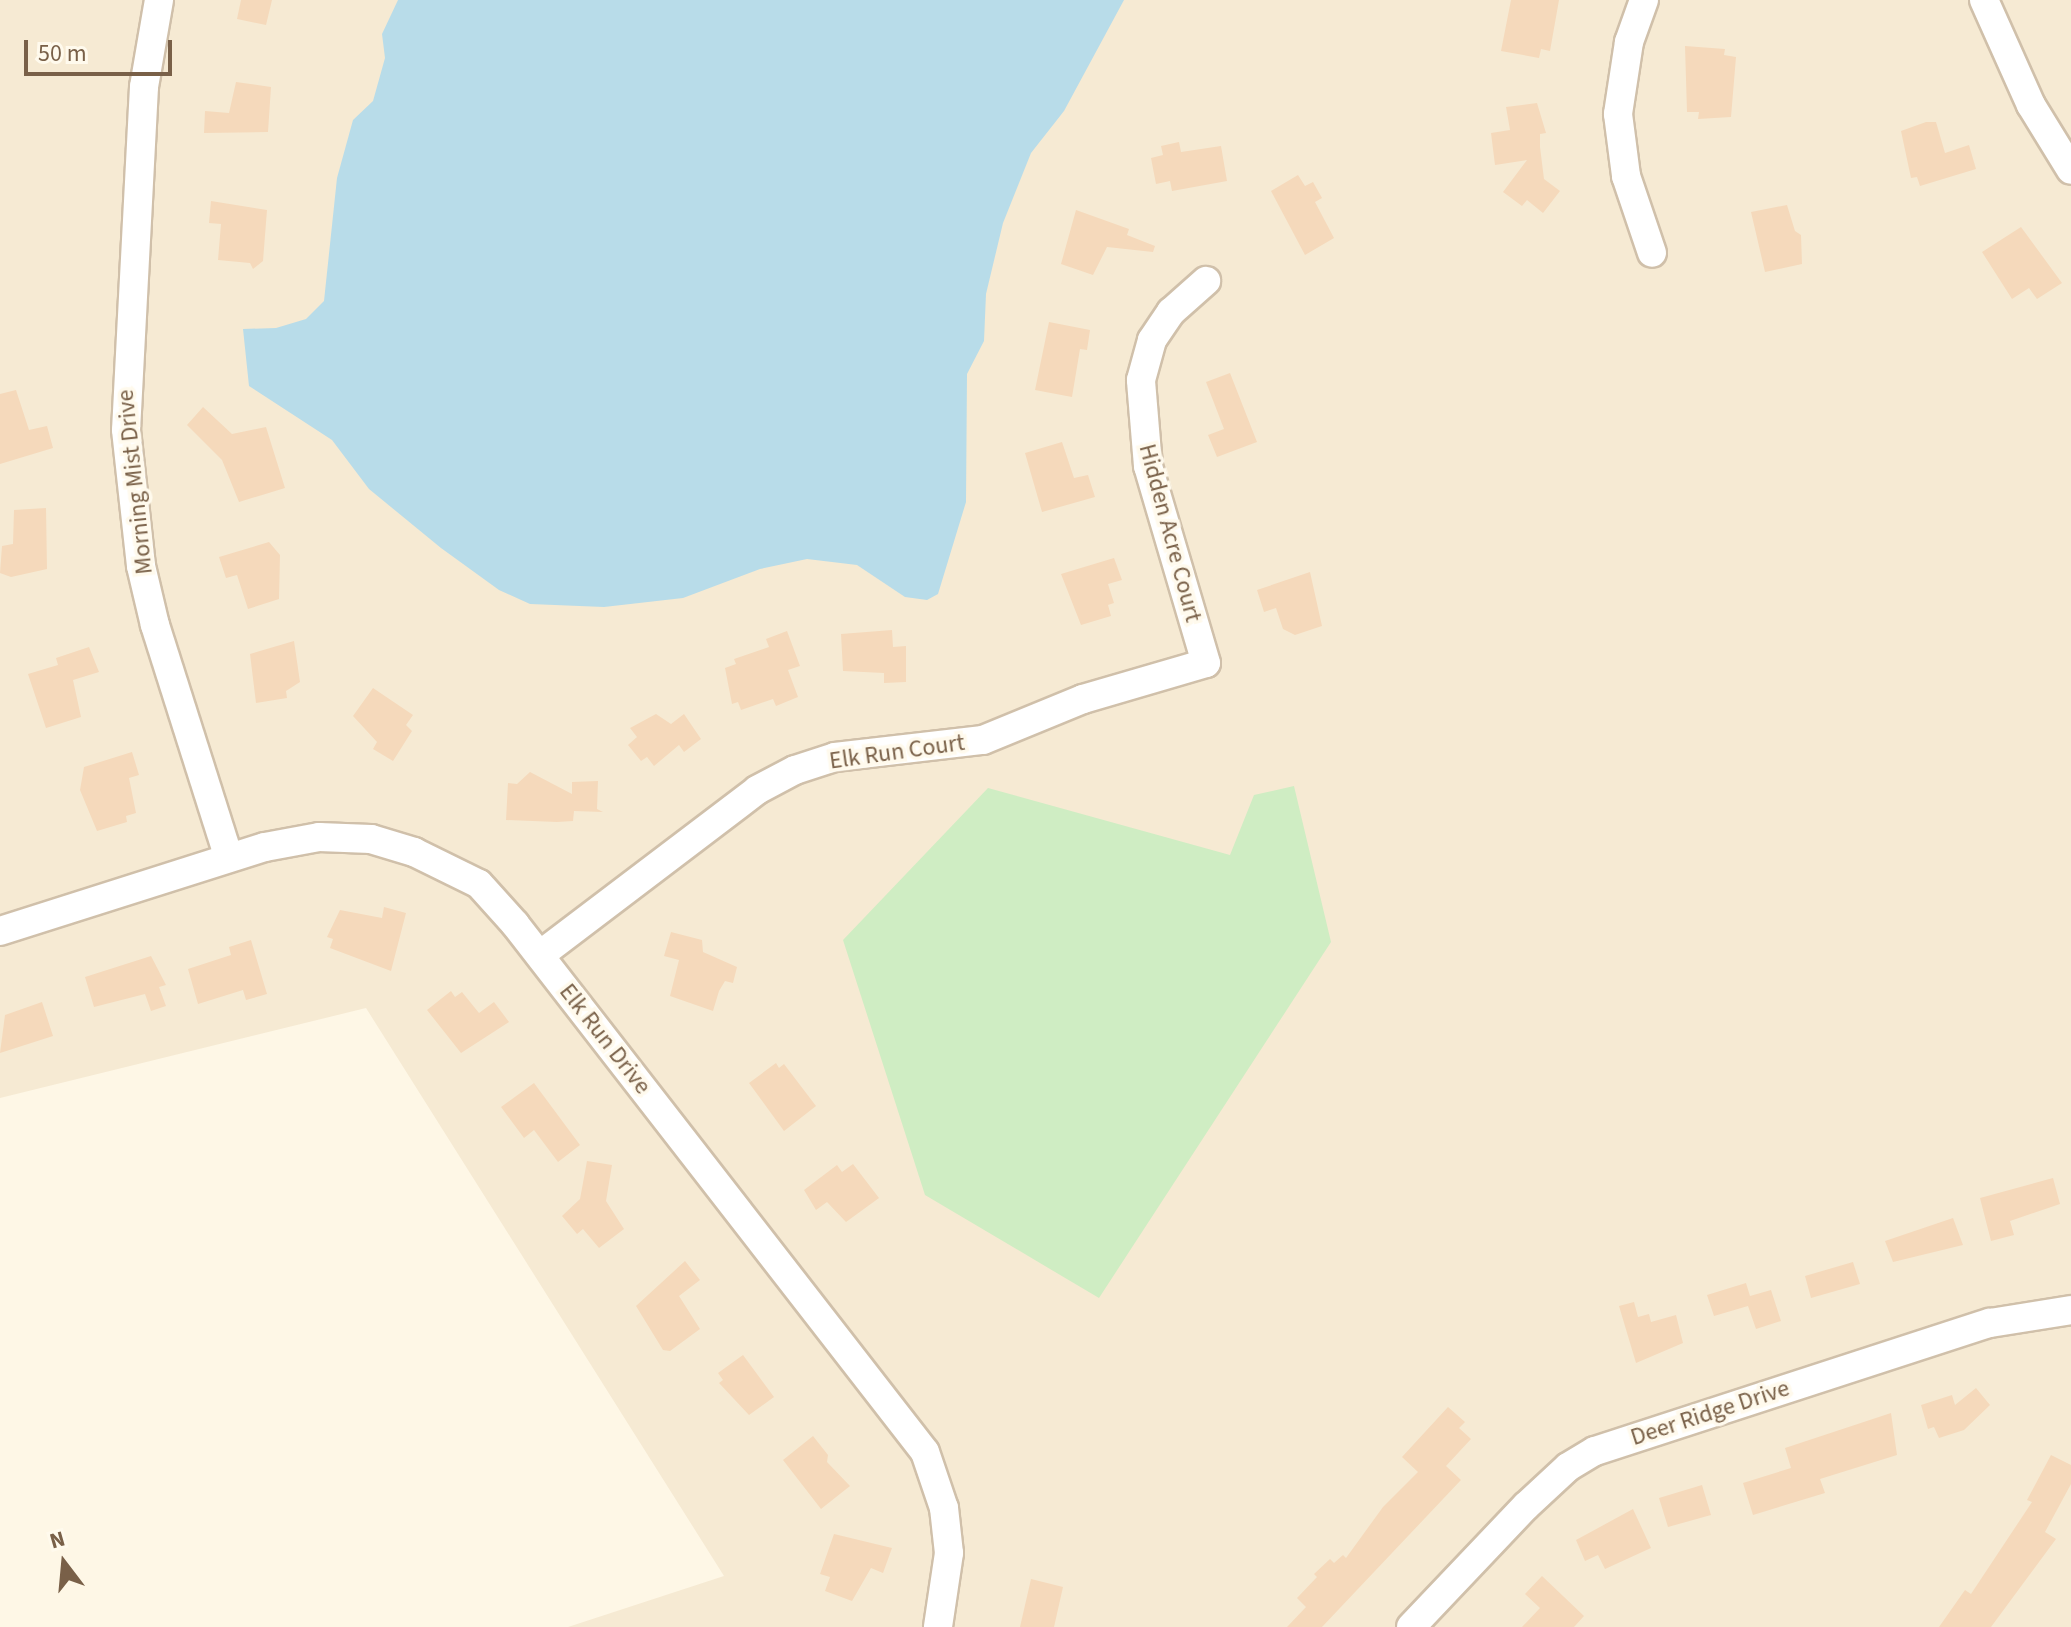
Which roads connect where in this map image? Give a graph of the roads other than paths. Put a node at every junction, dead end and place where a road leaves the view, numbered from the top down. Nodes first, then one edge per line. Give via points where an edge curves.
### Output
1 (159, 0) edge
2 (1644, 0) edge
3 (1984, 0) edge
4 (2071, 170) edge
5 (1652, 253) dead end
6 (1206, 281) dead end
7 (1206, 663) joint
8 (229, 858) junction
9 (0, 931) edge
10 (540, 955) junction
11 (2071, 1310) edge
12 (938, 1627) edge
13 (1411, 1627) edge

1 - 8 street, Morning Mist Drive via 144,87 126,430 141,566
2 - 5 street via 1629,42 1618,114 1626,176
3 - 4 street via 2031,105
6 - 7 street, Hidden Acre Court via 1158,331 1141,380 1148,466
7 - 10 street, Elk Run Court via 1083,699 983,740 835,757 795,770 757,790
8 - 9 street, Elk Run Drive
8 - 10 street, Elk Run Drive via 333,836 371,839 414,852 479,884
10 - 12 street, Elk Run Drive via 925,1452 944,1508 949,1553
11 - 13 street, Deer Ridge Drive via 1990,1323 1595,1451 1568,1467 1526,1506

